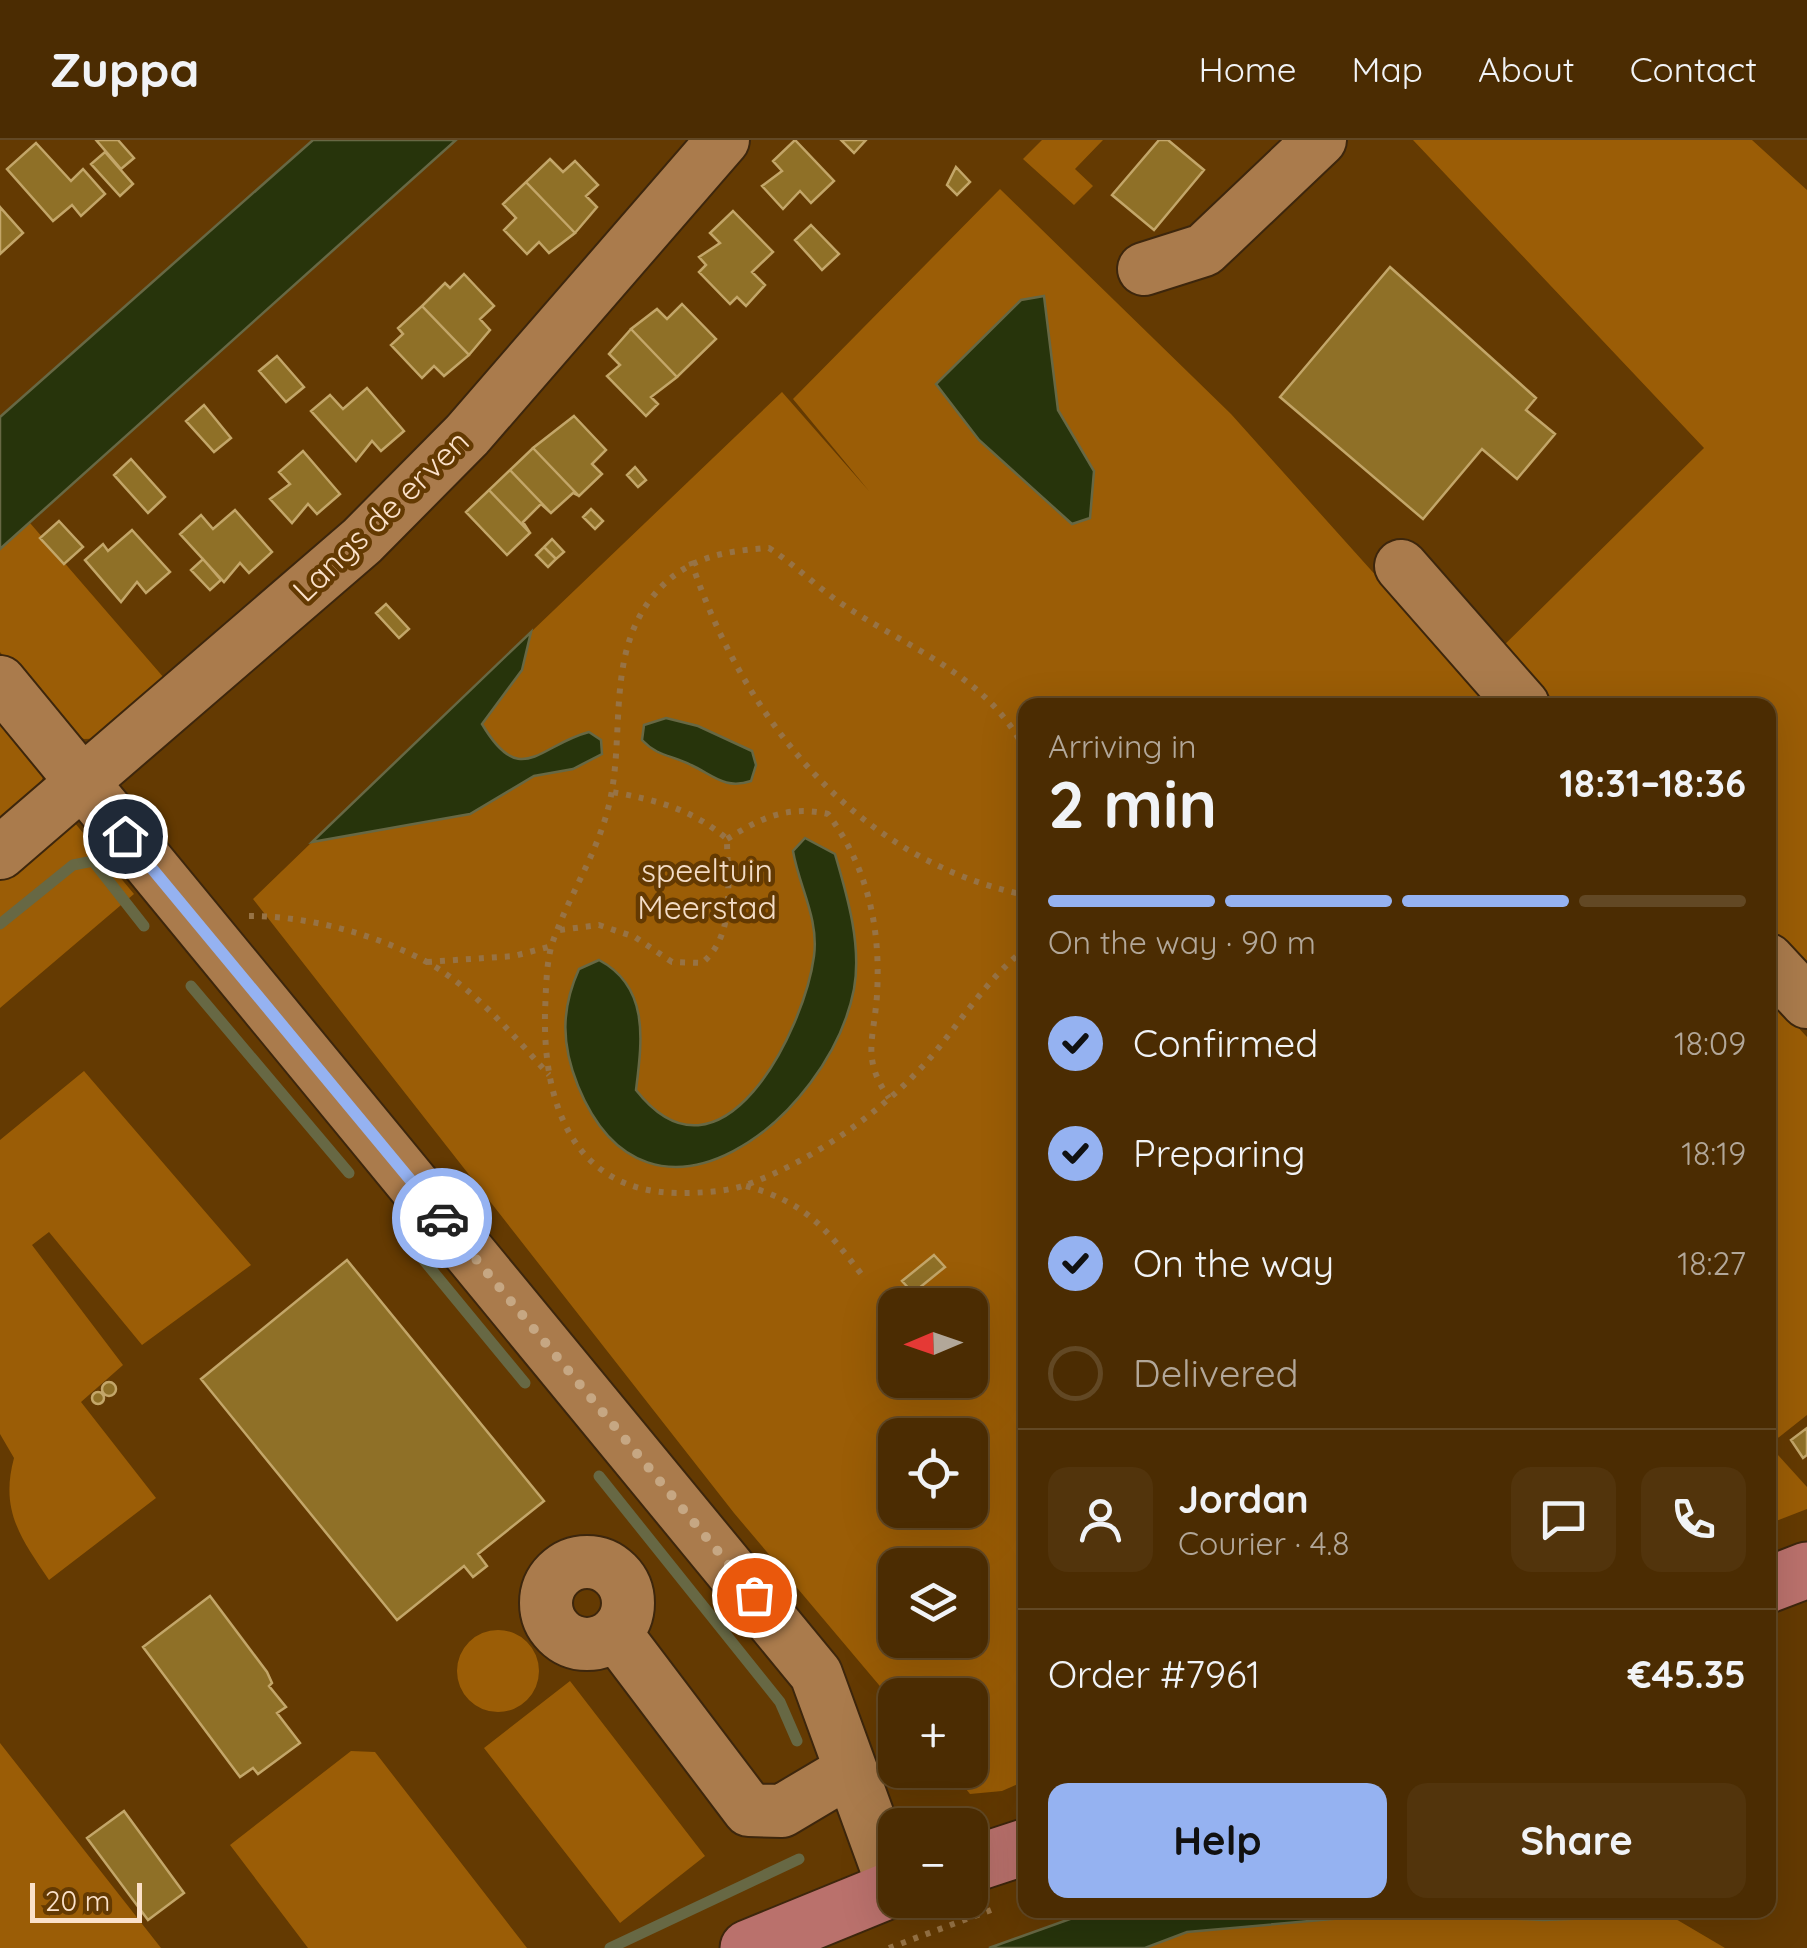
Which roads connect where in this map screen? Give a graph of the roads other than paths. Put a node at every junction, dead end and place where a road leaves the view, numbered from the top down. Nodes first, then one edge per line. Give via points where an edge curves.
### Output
1 (723, 140) edge
2 (1320, 140) edge
3 (1144, 269) dead end
4 (1401, 566) dead end
5 (0, 682) edge
6 (1517, 698) edge
7 (81, 782) junction
8 (0, 852) edge
9 (1776, 969) edge
10 (1807, 1002) edge
11 (1807, 1570) edge
12 (1776, 1581) edge
13 (616, 1633) dead end
14 (851, 1770) junction
15 (878, 1844) edge
16 (1018, 1849) edge
17 (988, 1858) edge
18 (878, 1895) edge
19 (748, 1948) edge

1 - 7 street, Langs de erven via 467,436 362,541
2 - 3 street via 1204,250
4 - 6 street
5 - 7 street
7 - 8 street, Langs de erven
7 - 14 street via 816,1674
9 - 10 street
11 - 12 main road
13 - 14 street via 749,1810 782,1811
14 - 15 street
16 - 17 main road
18 - 19 main road

